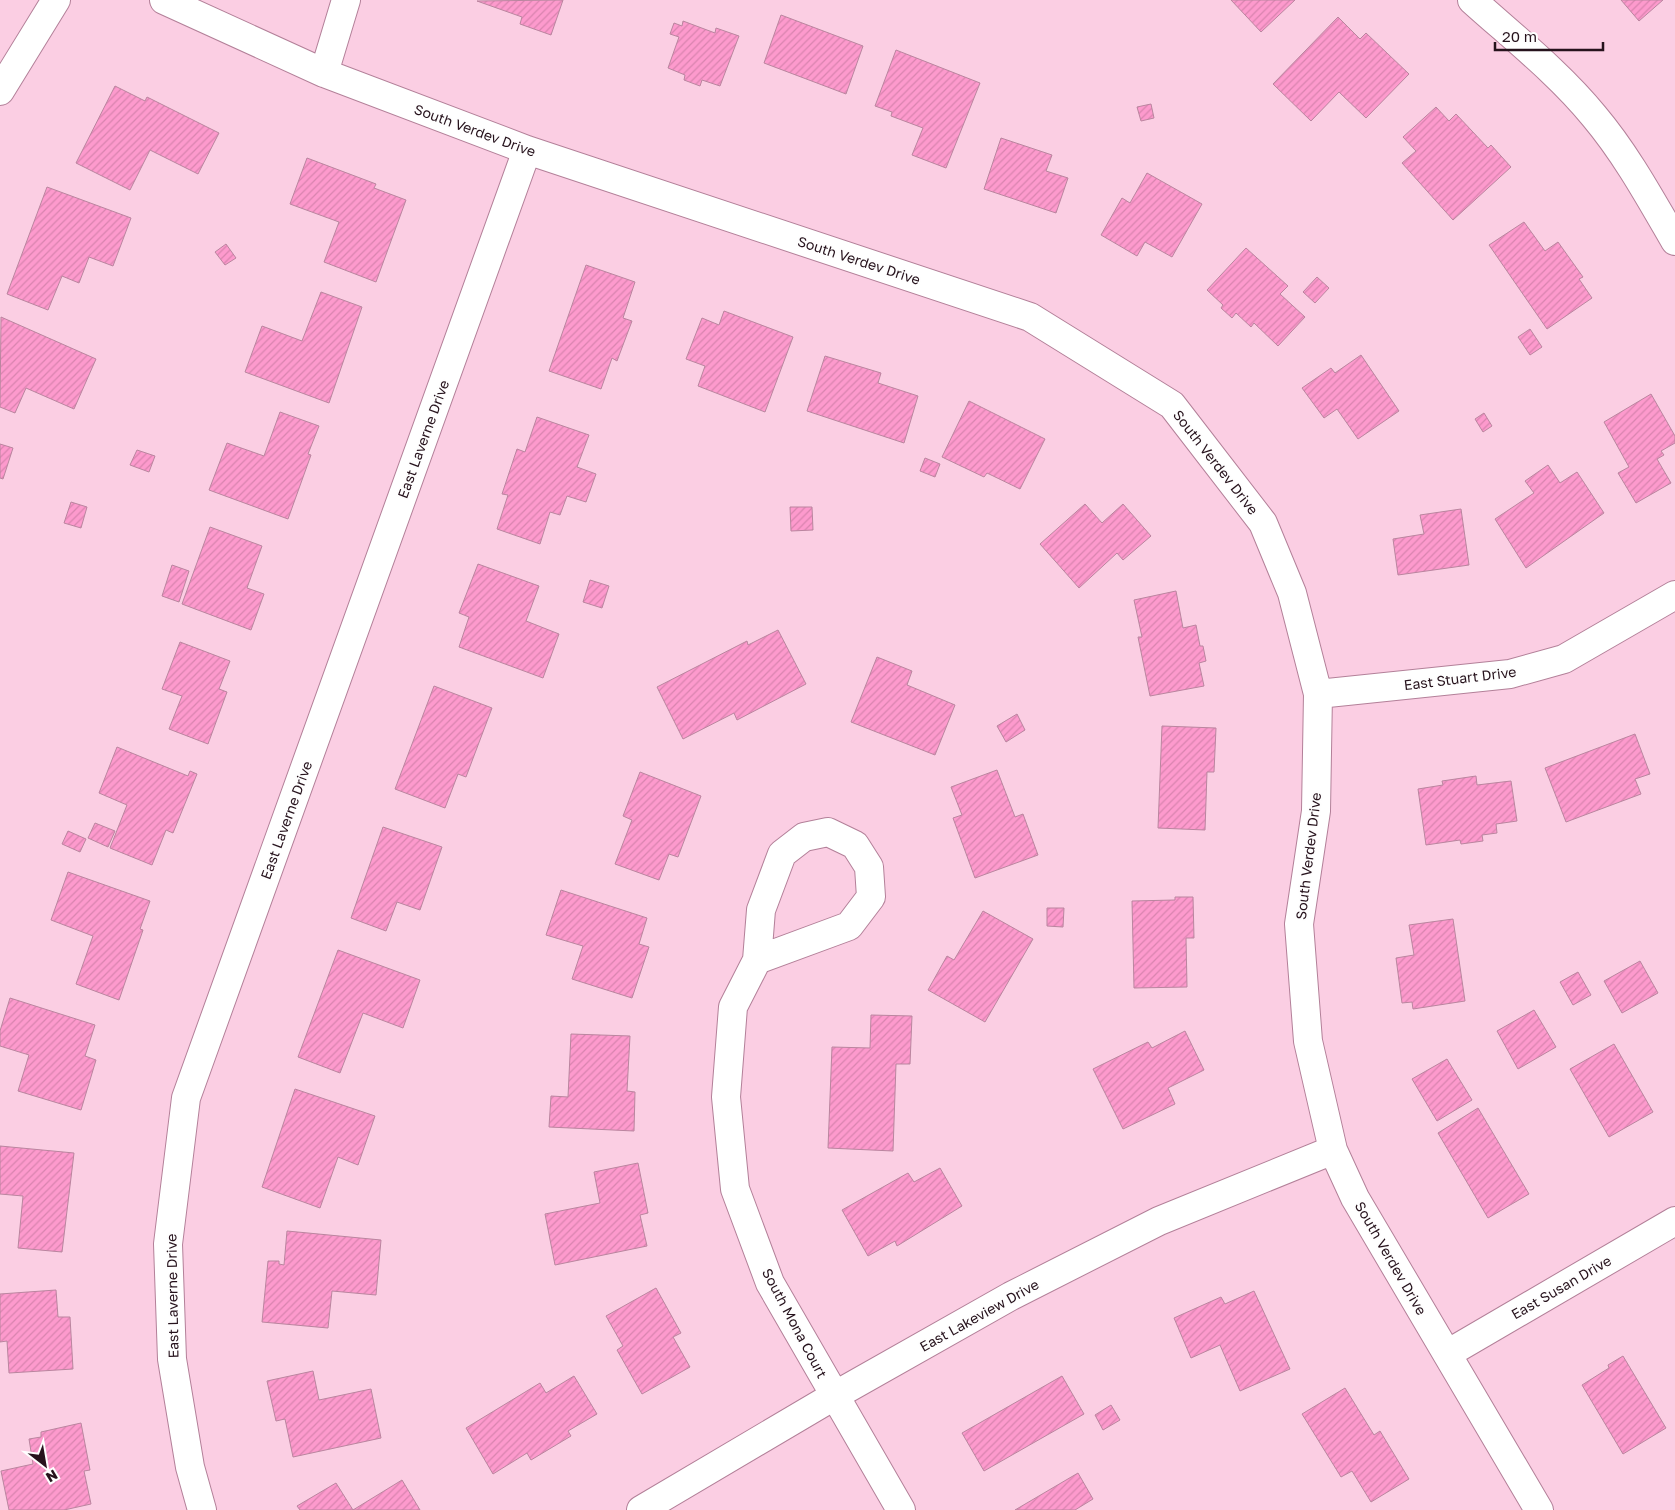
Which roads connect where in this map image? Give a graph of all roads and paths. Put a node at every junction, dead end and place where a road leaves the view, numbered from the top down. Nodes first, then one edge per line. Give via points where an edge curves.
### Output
1 (56, 0) edge
2 (164, 0) edge
3 (346, 0) edge
4 (1472, 0) edge
5 (324, 73) junction
6 (0, 91) edge
7 (527, 150) junction
8 (1675, 241) edge
9 (1675, 595) edge
10 (1318, 694) junction
11 (757, 960) junction
12 (1333, 1150) junction
13 (1675, 1220) edge
14 (1447, 1354) junction
15 (834, 1396) junction
16 (202, 1510) edge
17 (640, 1510) edge
18 (901, 1510) edge
19 (1539, 1510) edge

1 - 6 street
2 - 5 street, South Verdev Drive
3 - 5 street
4 - 8 street via 1538,59 1593,115 1626,159
5 - 7 street, South Verdev Drive
7 - 10 street, South Verdev Drive via 1030,317 1172,405 1263,523 1292,593
7 - 16 street, East Laverne Drive via 186,1098 168,1244 172,1359 190,1467
9 - 10 street, East Stuart Drive via 1564,659 1510,674
10 - 12 street, South Verdev Drive via 1316,811 1299,924 1308,1041
11 - 11 street, South Mona Court via 849,926 871,897 869,867 856,845 828,832 804,837 782,854 761,910
11 - 15 street, South Mona Court via 734,1007 726,1097 735,1190 770,1283
12 - 14 street, South Verdev Drive via 1355,1198
12 - 15 street, East Lakeview Drive via 1159,1221 1011,1296
13 - 14 street, East Susan Drive
14 - 19 street, South Verdev Drive
15 - 17 street, East Lakeview Drive
15 - 18 street, South Mona Court

